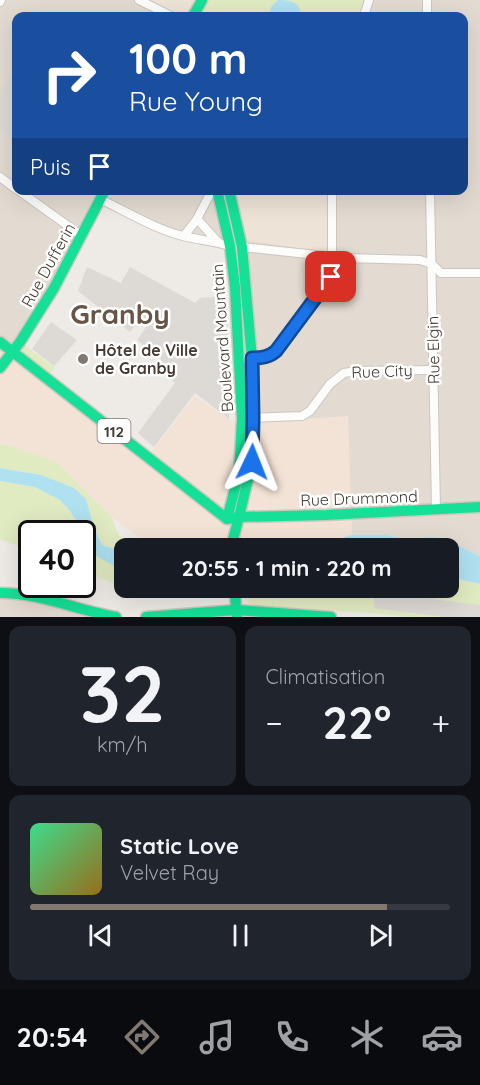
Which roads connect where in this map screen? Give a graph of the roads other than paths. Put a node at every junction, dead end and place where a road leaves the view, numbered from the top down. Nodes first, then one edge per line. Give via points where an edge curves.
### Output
1 (139, 0) edge
2 (163, 12) edge
3 (0, 177) edge
4 (12, 186) edge
5 (24, 195) edge
6 (103, 195) edge
7 (210, 195) edge
8 (219, 195) edge
9 (230, 195) edge
10 (332, 195) edge
11 (430, 195) edge
12 (220, 203) junction
13 (204, 206) junction
14 (233, 206) junction
15 (197, 219) junction
16 (82, 236) junction
17 (184, 236) junction
18 (218, 242) junction
19 (236, 247) junction
20 (332, 256) junction
21 (345, 258) junction
22 (432, 264) junction
23 (480, 273) edge
24 (0, 342) edge
25 (12, 352) junction
26 (252, 358) junction
27 (240, 359) junction
28 (0, 368) edge
29 (434, 370) junction
30 (248, 418) junction
31 (480, 507) edge
32 (436, 510) junction
33 (239, 517) junction
34 (227, 519) junction
35 (230, 538) edge
36 (234, 538) edge
37 (0, 593) edge
38 (235, 598) edge
39 (237, 614) edge
40 (117, 617) edge
41 (146, 617) edge
42 (332, 617) edge

1 - 2 street
3 - 4 street
5 - 16 street
6 - 16 street, Rue Dufferin
6 - 17 street via 165,230
7 - 13 street
8 - 12 street, Boulevard Mountain
9 - 14 street, Boulevard Mountain
10 - 20 street
11 - 22 street, Rue Elgin
12 - 13 street
12 - 14 street
12 - 19 street, Boulevard Mountain
13 - 15 street
14 - 19 street, Boulevard Mountain
15 - 17 street
15 - 18 street
16 - 25 street, Rue Dufferin
17 - 18 street
18 - 19 street
19 - 20 street
19 - 26 street, Boulevard Mountain
19 - 27 street, Boulevard Mountain
20 - 21 street
21 - 22 street via 420,260
21 - 26 street via 276,351
22 - 23 street via 441,273
22 - 29 street, Rue Elgin
24 - 25 street, 112
25 - 28 street, Rue Dufferin
25 - 34 street, 112
26 - 27 street
26 - 30 street, Boulevard Mountain
27 - 30 street, Boulevard Mountain
29 - 30 street, Rue City via 344,373 302,416
29 - 32 street, Rue Elgin
30 - 33 street, Boulevard Mountain via 252,462
30 - 34 street, Boulevard Mountain
31 - 32 street, Rue Drummond
32 - 33 street, Rue Drummond
33 - 34 street, Rue Drummond
33 - 36 street, Boulevard Mountain
34 - 35 street
37 - 40 street via 18,593
38 - 39 street
39 - 41 street
39 - 42 street

